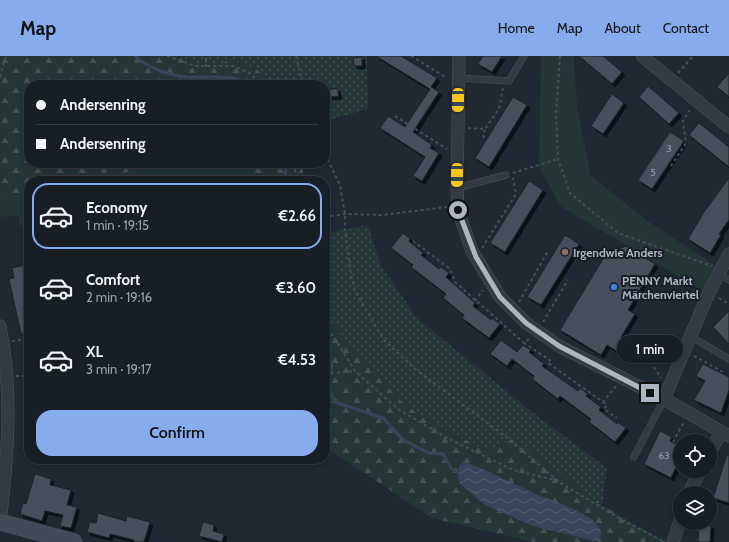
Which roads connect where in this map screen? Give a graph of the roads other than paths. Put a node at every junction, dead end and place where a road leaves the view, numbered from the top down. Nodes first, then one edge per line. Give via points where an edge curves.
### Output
1 (459, 56) edge
2 (524, 56) edge
3 (643, 57) dead end
4 (458, 81) junction
5 (729, 127) edge
6 (506, 175) road end
7 (457, 188) junction
8 (729, 254) edge
9 (719, 272) junction
10 (729, 280) edge
11 (0, 326) edge
12 (690, 336) junction
13 (3, 349) edge
14 (729, 359) edge
15 (664, 399) junction
16 (725, 434) edge
17 (717, 444) edge
18 (634, 456) dead end
19 (0, 522) edge
20 (677, 530) edge
21 (57, 540) edge
22 (74, 542) edge
23 (673, 542) edge

1 - 4 street
2 - 4 lane via 509,81
3 - 5 street
4 - 7 street
6 - 7 lane
7 - 15 street via 458,206 476,257 500,297 526,323 559,346
8 - 9 street
9 - 10 lane
9 - 12 street
11 - 13 street
12 - 14 lane
12 - 15 street
13 - 19 street via 9,429
15 - 16 street
15 - 18 lane
16 - 17 street
19 - 21 main road
20 - 23 street
21 - 22 main road

